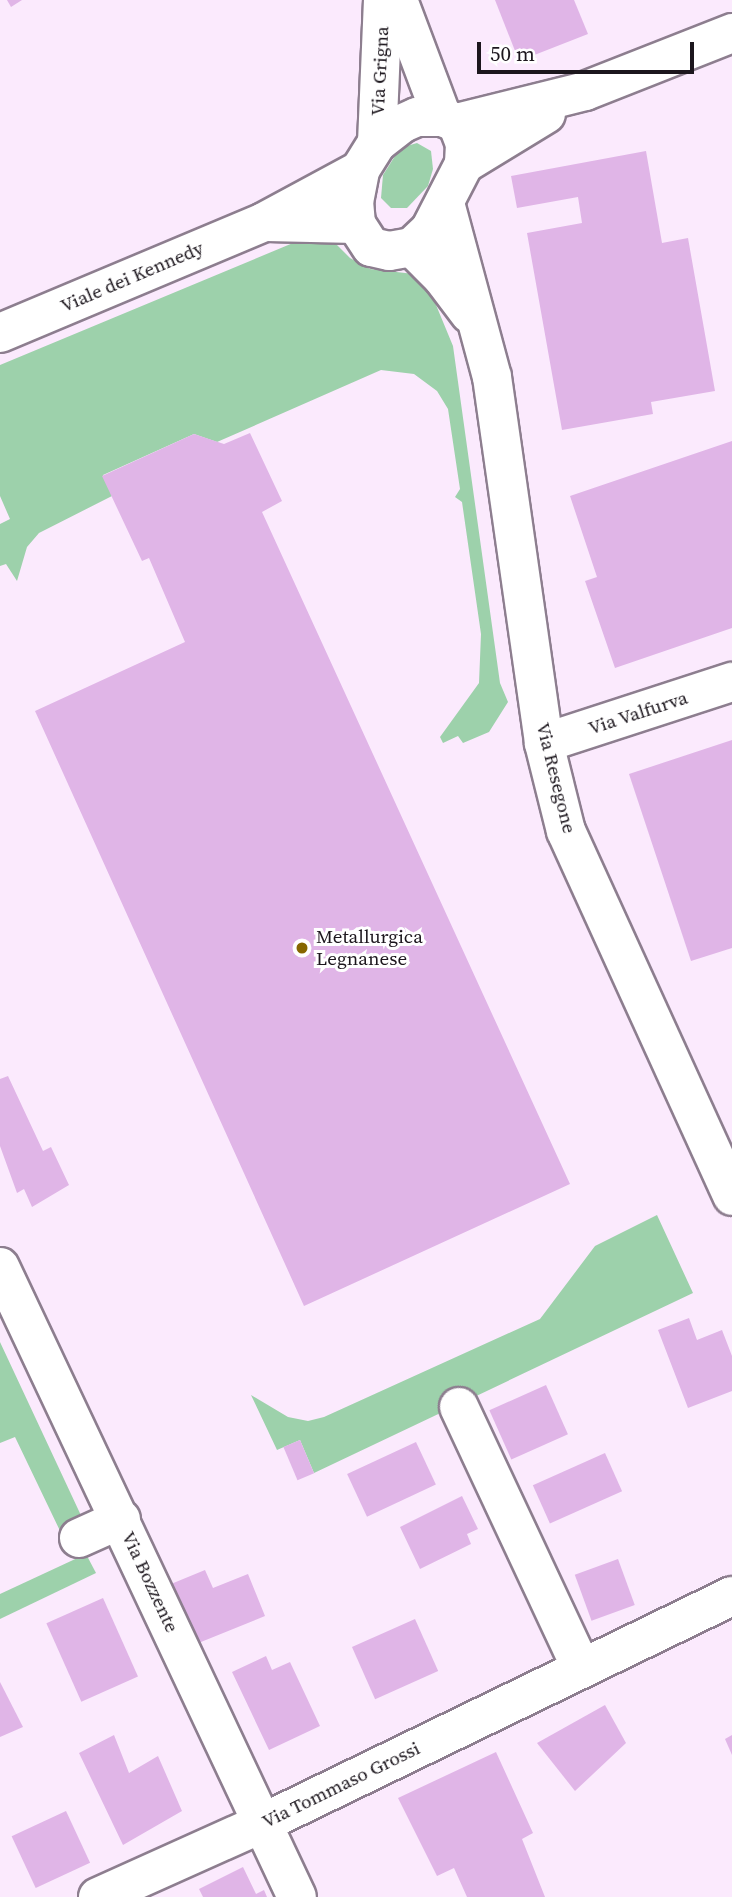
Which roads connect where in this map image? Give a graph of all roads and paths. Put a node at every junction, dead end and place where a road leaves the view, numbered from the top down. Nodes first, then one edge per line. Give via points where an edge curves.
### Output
1 (383, 0) edge
2 (398, 0) edge
3 (732, 33) edge
4 (585, 91) junction
5 (449, 120) junction
6 (368, 156) junction
7 (464, 164) junction
8 (445, 203) junction
9 (264, 222) junction
10 (356, 224) junction
11 (412, 247) junction
12 (481, 330) junction
13 (0, 333) edge
14 (732, 682) edge
15 (544, 743) junction
16 (732, 1196) edge
17 (0, 1267) edge
18 (459, 1407) dead end
19 (121, 1519) junction
20 (79, 1538) dead end
21 (732, 1596) edge
22 (582, 1667) junction
23 (263, 1824) junction
24 (98, 1897) edge
25 (298, 1897) edge

1 - 6 street, Via Grigna
2 - 5 street, Via Grigna
3 - 4 street, Viale dei Kennedy
4 - 5 street, Viale dei Kennedy
4 - 7 street, Viale dei Kennedy
5 - 6 street, Viale dei Kennedy via 417,117
5 - 7 street via 465,144
6 - 9 street, Viale dei Kennedy
6 - 10 street via 354,202
7 - 8 street
8 - 11 street via 430,230
8 - 12 street, Via Resegone
9 - 10 street, Viale dei Kennedy
9 - 13 street, Viale dei Kennedy
10 - 11 street via 360,237 372,247 389,251
11 - 12 street, Via Resegone via 442,277
12 - 15 street, Via Resegone
14 - 15 street, Via Valfurva
15 - 16 street, Via Resegone via 566,831
17 - 19 street, Via Bozzente
18 - 22 street
19 - 20 street
19 - 23 street, Via Bozzente
21 - 22 street, Via Tommaso Grossi
22 - 23 street, Via Tommaso Grossi
23 - 24 street, Via Tommaso Grossi
23 - 25 street, Via Bozzente

